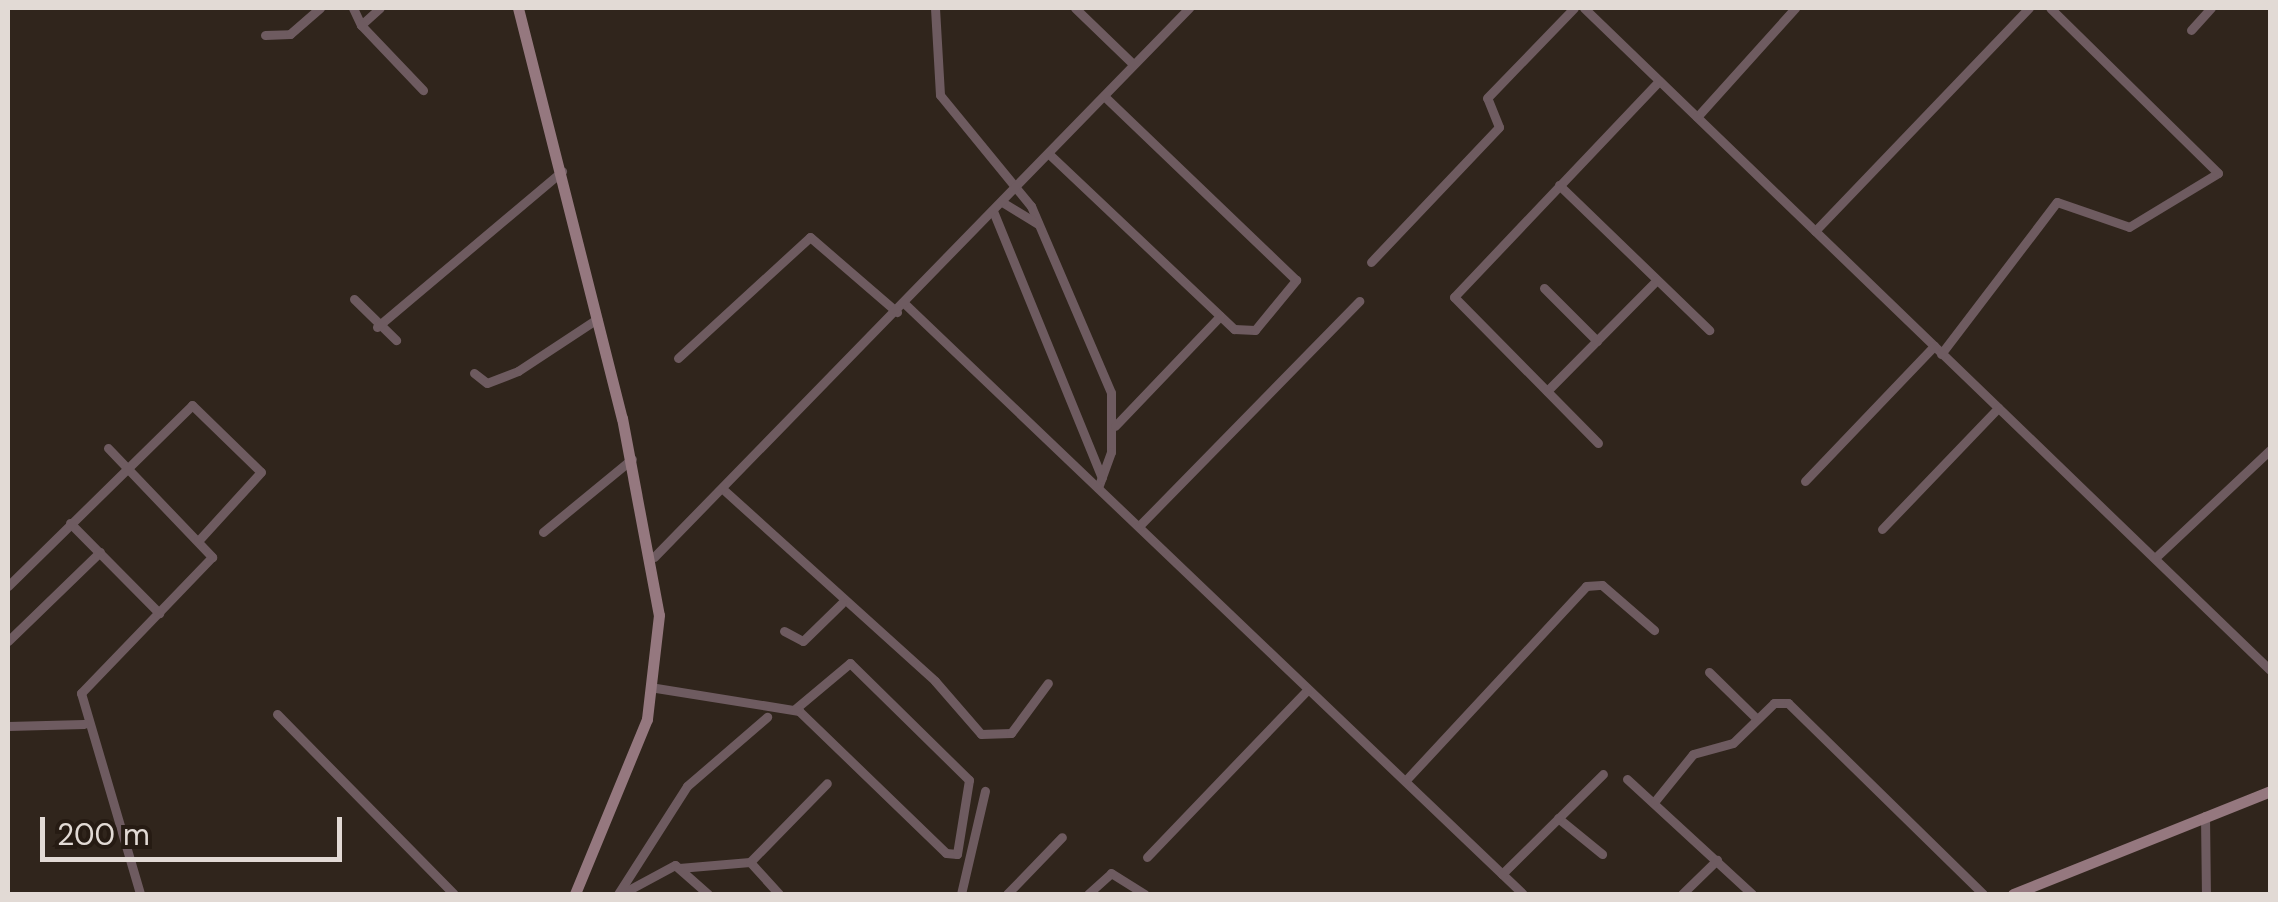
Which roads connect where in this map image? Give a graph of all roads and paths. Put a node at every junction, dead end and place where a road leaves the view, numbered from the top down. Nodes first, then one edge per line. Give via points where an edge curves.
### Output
1 (320, 8) edge
2 (353, 8) edge
3 (380, 8) edge
4 (518, 8) edge
5 (935, 8) edge
6 (1074, 8) edge
7 (1189, 8) edge
8 (1574, 8) edge
9 (1584, 8) edge
10 (1794, 8) edge
11 (2029, 8) edge
12 (2050, 8) edge
13 (2208, 8) edge
14 (361, 25) junction
15 (2191, 30) dead end
16 (264, 36) dead end
17 (1133, 64) junction
18 (1658, 81) junction
19 (423, 90) dead end
20 (1104, 96) junction
21 (1697, 117) junction
22 (1049, 154) junction
23 (562, 170) junction
24 (1559, 185) junction
25 (1017, 186) junction
26 (1002, 202) junction
27 (992, 211) junction
28 (1040, 225) junction
29 (1814, 231) junction
30 (1371, 262) dead end
31 (1657, 280) junction
32 (1544, 288) dead end
33 (354, 299) dead end
34 (1360, 300) dead end
35 (906, 304) junction
36 (897, 312) junction
37 (1220, 316) junction
38 (597, 319) junction
39 (377, 328) junction
40 (1709, 330) dead end
41 (396, 340) dead end
42 (1598, 340) junction
43 (1937, 350) junction
44 (678, 358) dead end
45 (474, 373) dead end
46 (1548, 392) junction
47 (1998, 408) junction
48 (1114, 426) junction
49 (1598, 443) dead end
50 (108, 448) dead end
51 (2270, 450) edge
52 (632, 459) junction
53 (127, 466) junction
54 (1805, 481) dead end
55 (1100, 483) junction
56 (724, 490) junction
57 (70, 523) junction
58 (1139, 526) junction
59 (1882, 529) dead end
60 (543, 532) dead end
61 (198, 541) junction
62 (100, 552) junction
63 (654, 557) junction
64 (2155, 558) junction
65 (8, 586) edge
66 (842, 603) junction
67 (159, 613) junction
68 (1654, 630) dead end
69 (784, 631) dead end
70 (8, 641) edge
71 (2270, 670) edge
72 (1709, 672) dead end
73 (1048, 683) dead end
74 (656, 688) junction
75 (1307, 690) junction
76 (795, 710) junction
77 (276, 714) dead end
78 (766, 717) dead end
79 (1756, 719) junction
80 (84, 724) junction
81 (8, 726) edge
82 (1603, 774) dead end
83 (1626, 779) dead end
84 (1406, 780) junction
85 (828, 783) dead end
86 (2270, 790) edge
87 (986, 791) dead end
88 (1655, 801) junction
89 (2204, 816) junction
90 (1558, 818) junction
91 (1062, 838) dead end
92 (1602, 854) dead end
93 (1147, 857) dead end
94 (1716, 860) junction
95 (750, 862) junction
96 (679, 868) junction
97 (1502, 874) junction
98 (140, 894) edge
99 (454, 894) edge
100 (575, 894) edge
101 (620, 894) edge
102 (708, 894) edge
103 (779, 894) edge
104 (961, 894) edge
105 (1007, 894) edge
106 (1088, 894) edge
107 (1145, 894) edge
108 (1523, 894) edge
109 (1682, 894) edge
110 (1752, 894) edge
111 (1983, 894) edge
112 (2013, 894) edge
113 (2206, 894) edge

1 - 16 street via 290,34
2 - 14 street
3 - 14 street
4 - 23 main road
5 - 25 street via 940,94
6 - 17 street
7 - 17 street
8 - 30 street via 1487,98 1500,127
9 - 18 street
10 - 21 street
11 - 29 street
12 - 43 street via 2218,172 2140,225 2057,202
13 - 15 street
14 - 19 street
17 - 20 street
18 - 21 street
18 - 24 street
20 - 22 street
20 - 37 street via 1296,280 1248,336
21 - 29 street
22 - 25 street
22 - 37 street
23 - 38 main road
23 - 39 street
24 - 31 street
24 - 46 street via 1453,301
25 - 26 street
25 - 28 street
26 - 27 street
26 - 28 street
27 - 35 street
27 - 55 street
28 - 48 street via 1110,393
29 - 43 street
31 - 40 street
31 - 42 street
32 - 42 street
33 - 39 street
34 - 58 street
35 - 36 street
35 - 55 street
36 - 44 street via 810,236
36 - 56 street
37 - 48 street
38 - 45 street via 518,371 487,383
38 - 52 main road
39 - 41 street
42 - 46 street
43 - 47 street
43 - 54 street
46 - 49 street
47 - 59 street
47 - 64 street
48 - 55 street
50 - 53 street
51 - 64 street
52 - 60 street
52 - 63 main road
53 - 57 street
53 - 61 street
53 - 61 street via 192,405 258,466 260,475
55 - 58 street
56 - 63 street
56 - 66 street
57 - 62 street
57 - 65 street
58 - 75 street
61 - 67 street via 209,562
62 - 67 street
62 - 70 street
63 - 74 main road
64 - 71 street
66 - 69 street via 803,641
66 - 73 street via 935,680 981,734 1011,733
67 - 80 street via 81,692
68 - 84 street via 1602,585 1586,586
72 - 79 street
74 - 76 street
74 - 100 main road via 624,790
75 - 84 street
75 - 93 street
76 - 76 street via 946,853 957,854 969,780 850,662
77 - 99 street
78 - 101 street via 687,786
79 - 88 street via 1733,743 1693,754
79 - 111 street via 1788,703
80 - 81 street
80 - 98 street
82 - 90 street
83 - 88 street
84 - 97 street
85 - 95 street
86 - 89 main road
87 - 104 street
88 - 94 street
89 - 112 main road
89 - 113 street
90 - 92 street
90 - 97 street
91 - 105 street
94 - 109 street
94 - 110 street
95 - 96 street
95 - 103 street
96 - 101 street via 659,866
96 - 102 street
97 - 108 street
106 - 107 street via 1112,873

